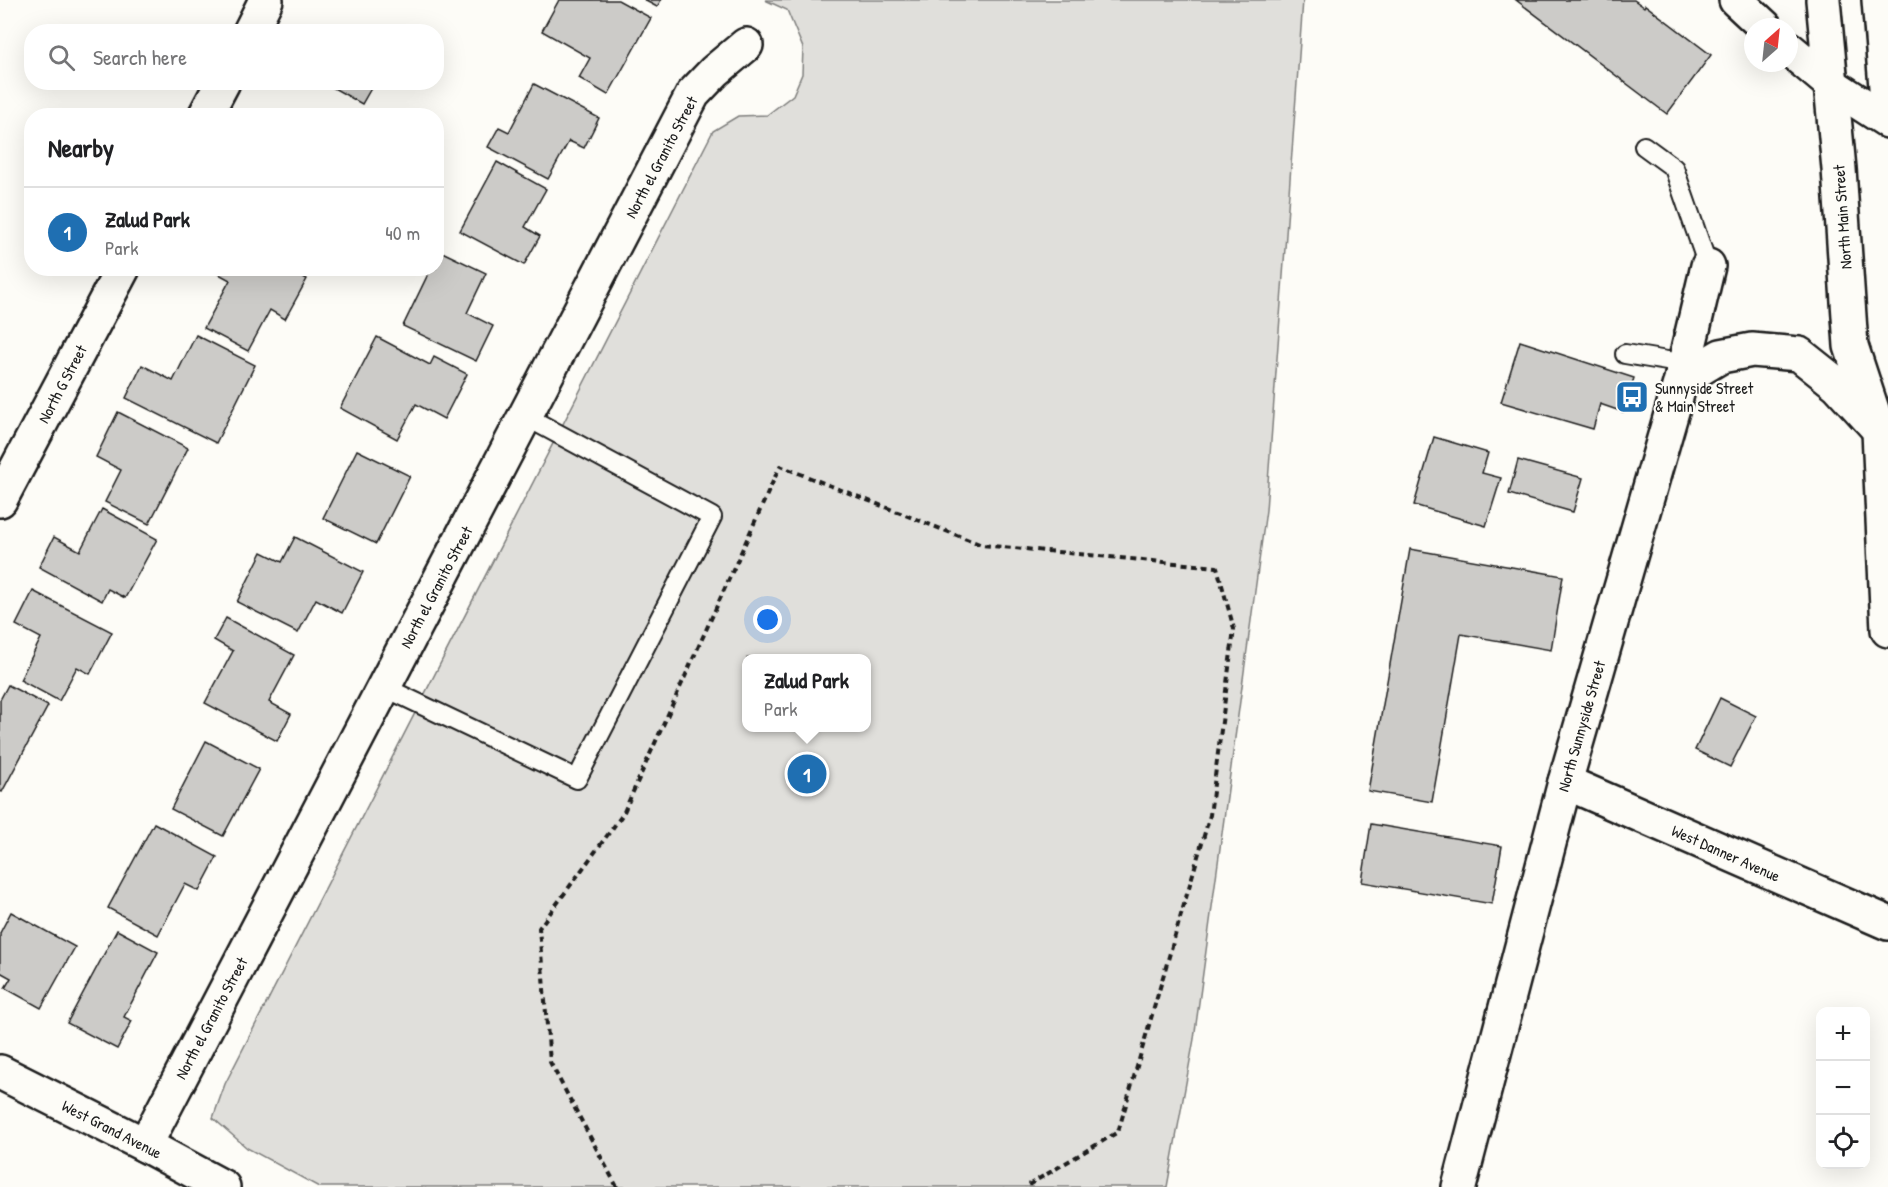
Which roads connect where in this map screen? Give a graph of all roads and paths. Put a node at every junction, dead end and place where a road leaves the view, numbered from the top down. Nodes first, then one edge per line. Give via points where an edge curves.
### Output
1 (266, 0) edge
2 (1736, 0) edge
3 (1823, 0) edge
4 (1879, 0) edge
5 (1755, 18) edge
6 (254, 24) edge
7 (746, 45) dead end
8 (1798, 57) edge
9 (1832, 85) junction
10 (218, 90) edge
11 (209, 108) edge
12 (1888, 112) edge
13 (1888, 121) edge
14 (1644, 146) dead end
15 (1708, 266) joint
16 (119, 276) edge
17 (1625, 354) dead end
18 (1683, 372) junction
19 (525, 416) junction
20 (1885, 422) edge
21 (0, 500) edge
22 (1888, 630) edge
23 (384, 687) junction
24 (1565, 782) junction
25 (1888, 923) edge
26 (0, 1072) edge
27 (145, 1145) junction
28 (223, 1187) edge
29 (617, 1187) edge
30 (1025, 1187) edge
31 (1459, 1187) edge

1 - 6 street
2 - 5 street
3 - 9 street, North Main Street
4 - 12 street
7 - 19 street, North el Granito Street via 693,94
8 - 9 street
9 - 13 street
9 - 20 street, North Main Street via 1851,346
10 - 11 street
14 - 15 lane via 1674,168
15 - 18 street, North Sunnyside Street
16 - 21 street, North G Street
17 - 18 lane
18 - 20 street via 1720,356 1752,350 1799,354
18 - 24 street, North Sunnyside Street
19 - 23 street, North el Granito Street
19 - 23 lane via 712,517 577,779
20 - 22 street, North Main Street
23 - 27 street, North el Granito Street
24 - 25 street, West Danner Avenue
24 - 31 street, North Sunnyside Street
26 - 27 street, West Grand Avenue
27 - 28 street, West Grand Avenue
29 - 30 path via 550,1062 539,928 623,814 780,466 982,545 1217,567 1234,629 1210,815 1118,1132

